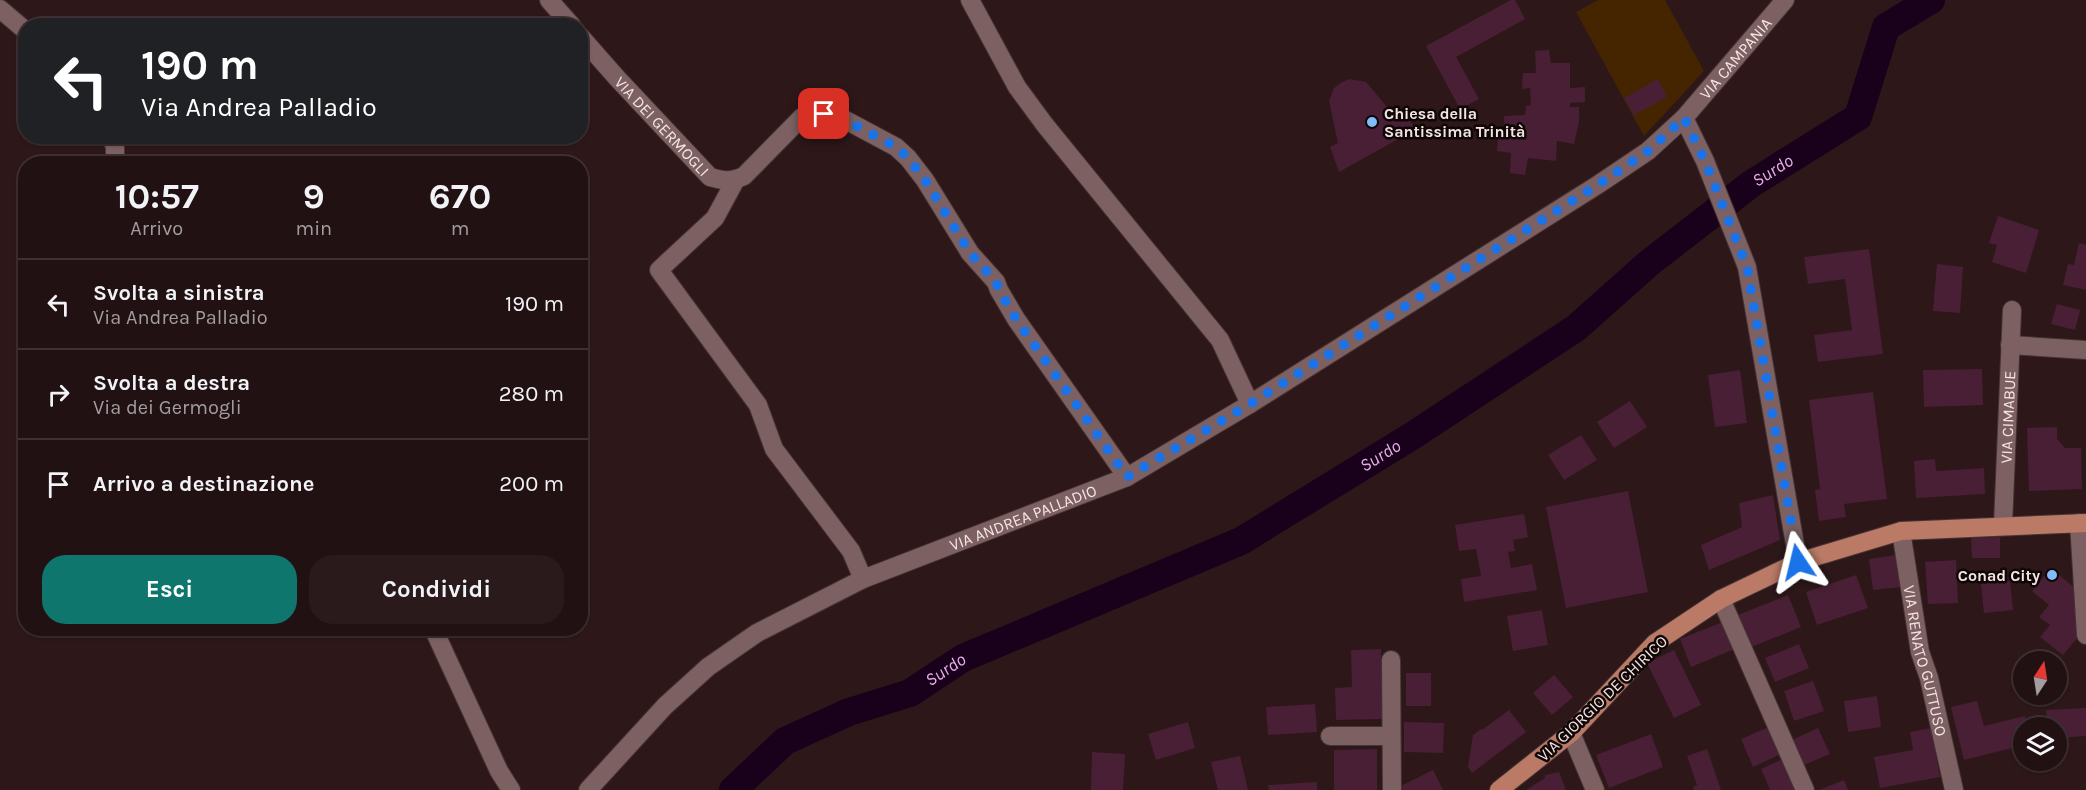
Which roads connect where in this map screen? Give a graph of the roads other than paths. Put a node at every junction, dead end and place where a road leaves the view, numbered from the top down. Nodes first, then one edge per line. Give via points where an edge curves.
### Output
1 (549, 0) edge
2 (970, 0) edge
3 (1785, 0) edge
4 (0, 9) edge
5 (565, 18) edge
6 (18, 25) edge
7 (588, 45) edge
8 (1684, 118) junction
9 (735, 181) junction
10 (2012, 310) dead end
11 (2010, 345) junction
12 (2086, 350) edge
13 (1250, 404) junction
14 (1127, 477) junction
15 (2083, 523) edge
16 (2003, 525) junction
17 (1901, 531) junction
18 (1798, 562) junction
19 (863, 579) junction
20 (1721, 598) junction
21 (2086, 635) edge
22 (437, 636) edge
23 (1391, 660) dead end
24 (1571, 733) junction
25 (1330, 736) dead end
26 (1391, 736) junction
27 (511, 790) edge
28 (588, 790) edge
29 (1392, 790) edge
30 (1499, 790) edge
31 (1595, 790) edge
32 (1804, 790) edge
33 (1954, 790) edge

1 - 5 street
2 - 13 street via 1024,97 1220,340
3 - 8 street, VIA CAMPANIA
4 - 6 street
7 - 9 street, VIA DEI GERMOGLI via 710,177
8 - 13 street, VIA ANDREA PALLADIO via 1648,151 1599,184
8 - 18 street via 1747,267
9 - 14 street via 809,113 838,116 896,147 925,180 970,253 996,282 1016,319
9 - 19 street via 715,218 659,270 758,405 774,448 851,551
10 - 11 street, VIA CIMABUE
11 - 12 street
11 - 16 street, VIA CIMABUE
13 - 14 street, VIA ANDREA PALLADIO
14 - 19 street, VIA ANDREA PALLADIO
15 - 16 main road, VIA GIORGIO DE CHIRICO
15 - 21 street
16 - 17 main road, VIA GIORGIO DE CHIRICO
17 - 18 main road, VIA GIORGIO DE CHIRICO
17 - 33 street, VIA RENATO GUTTUSO via 1920,652
18 - 20 main road, VIA GIORGIO DE CHIRICO
19 - 28 street, VIA ANDREA PALLADIO via 757,633 708,667 665,706
20 - 24 main road, VIA GIORGIO DE CHIRICO via 1655,643
20 - 32 street
22 - 27 street
23 - 26 street
24 - 30 main road, VIA GIORGIO DE CHIRICO
24 - 31 street
25 - 26 street
26 - 29 street

